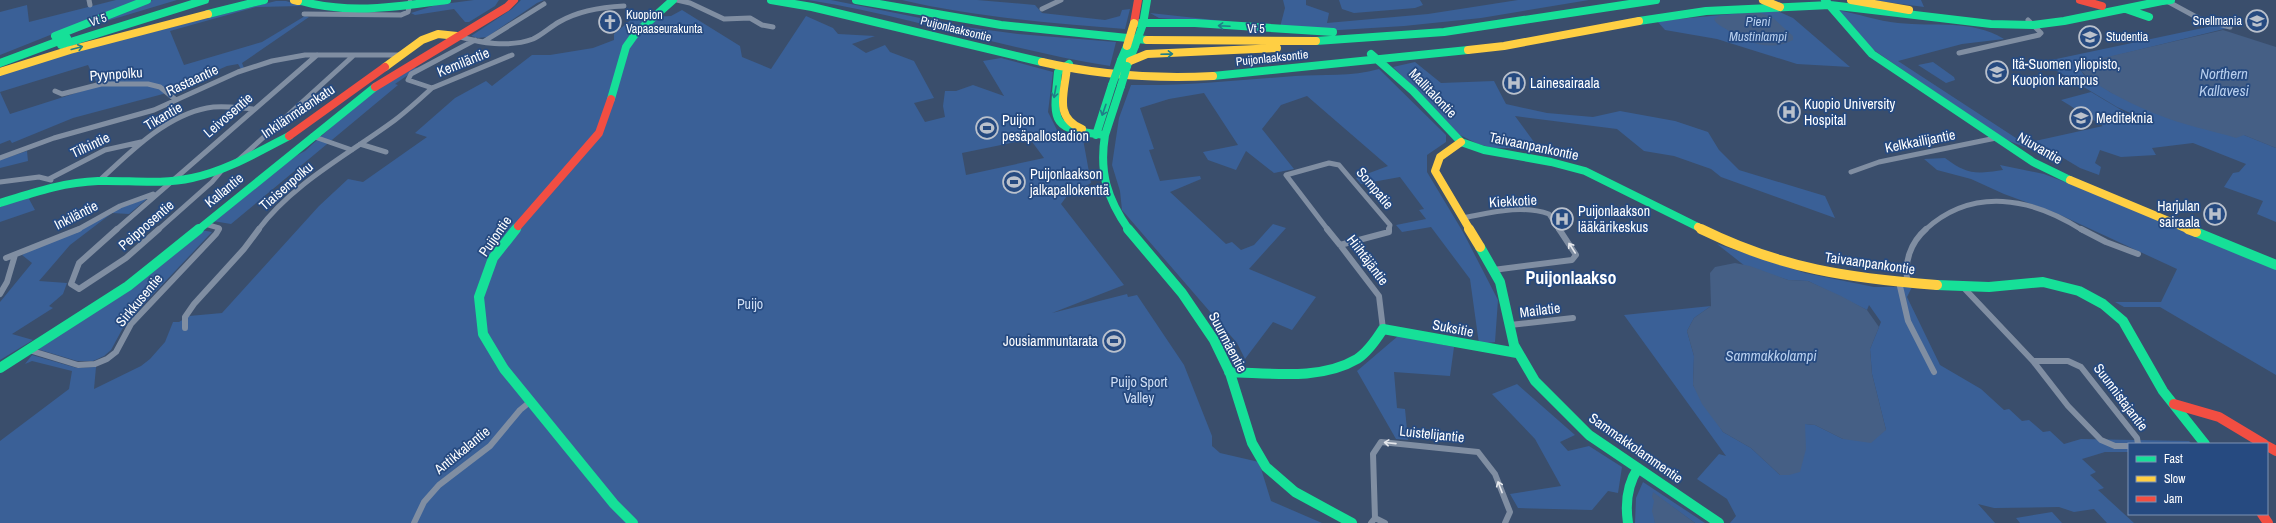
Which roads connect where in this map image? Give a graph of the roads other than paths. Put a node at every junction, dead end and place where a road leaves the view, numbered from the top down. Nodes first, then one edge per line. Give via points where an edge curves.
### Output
1 (147, 0) edge
2 (190, 0) edge
3 (205, 0) edge
4 (264, 0) edge
5 (272, 0) edge
6 (297, 0) edge
7 (309, 0) edge
8 (422, 0) edge
9 (447, 0) edge
10 (506, 0) edge
11 (514, 0) edge
12 (673, 0) edge
13 (679, 0) edge
14 (771, 0) edge
15 (799, 0) edge
16 (856, 0) edge
17 (886, 0) edge
18 (1061, 0) edge
19 (1138, 0) edge
20 (1147, 0) edge
21 (1613, 0) edge
22 (1656, 0) edge
23 (1851, 0) edge
24 (2080, 0) edge
25 (2132, 0) edge
26 (2166, 0) edge
27 (1750, 2) edge
28 (1772, 2) edge
29 (1827, 3) edge
30 (409, 4) junction
31 (544, 4) dead end
32 (2140, 5) junction
33 (624, 6) dead end
34 (2102, 6) junction
35 (2090, 8) junction
36 (2122, 8) junction
37 (1042, 9) dead end
38 (1909, 10) junction
39 (1144, 12) junction
40 (304, 14) dead end
41 (194, 19) junction
42 (1169, 22) junction
43 (648, 23) junction
44 (1140, 23) junction
45 (2030, 23) junction
46 (773, 27) dead end
47 (2230, 27) dead end
48 (1333, 32) junction
49 (460, 34) junction
50 (475, 40) junction
51 (1339, 40) junction
52 (482, 42) junction
53 (1959, 53) dead end
54 (317, 55) junction
55 (398, 55) junction
56 (512, 55) dead end
57 (1129, 55) junction
58 (353, 56) junction
59 (1373, 57) junction
60 (0, 58) edge
61 (0, 63) edge
62 (1066, 67) junction
63 (0, 68) edge
64 (1088, 68) junction
65 (0, 72) edge
66 (1067, 78) junction
67 (432, 88) junction
68 (55, 91) dead end
69 (176, 100) junction
70 (253, 109) junction
71 (1101, 133) junction
72 (312, 136) junction
73 (1996, 138) junction
74 (143, 142) junction
75 (1461, 142) junction
76 (360, 144) junction
77 (1477, 148) joint
78 (352, 150) junction
79 (386, 152) dead end
80 (0, 158) edge
81 (233, 165) junction
82 (223, 169) junction
83 (1851, 172) dead end
84 (1286, 174) joint
85 (99, 181) junction
86 (0, 182) edge
87 (51, 182) junction
88 (171, 182) junction
89 (156, 193) junction
90 (0, 203) edge
91 (1462, 218) junction
92 (204, 224) junction
93 (1339, 245) junction
94 (15, 254) junction
95 (2138, 254) dead end
96 (6, 258) dead end
97 (2276, 265) edge
98 (1493, 270) junction
99 (1904, 282) junction
100 (1963, 287) junction
101 (0, 294) edge
102 (1573, 318) dead end
103 (1510, 325) junction
104 (185, 328) dead end
105 (1383, 329) junction
106 (29, 350) junction
107 (1517, 353) junction
108 (2033, 361) junction
109 (0, 368) edge
110 (1230, 372) junction
111 (1934, 372) dead end
112 (531, 401) junction
113 (2174, 404) junction
114 (2138, 443) edge
115 (2204, 443) edge
116 (2262, 443) edge
117 (2128, 446) edge
118 (1638, 468) junction
119 (1373, 520) edge
120 (414, 523) edge
121 (633, 523) edge
122 (1352, 523) edge
123 (1385, 523) edge
124 (1505, 523) edge
125 (1628, 523) edge
126 (1720, 523) edge

1 - 60 main road
2 - 61 main road, Vt 5 via 87,32
3 - 63 main road, Vt 5 via 123,24
4 - 41 main road
5 - 41 main road
6 - 30 main road via 316,6 346,9
7 - 30 main road via 353,5
8 - 30 main road
9 - 30 main road
10 - 49 main road, Kallantie via 500,8
11 - 49 main road, Kallantie via 507,7
12 - 43 main road, Puijontie
13 - 43 main road, Puijontie
13 - 46 street via 724,19 750,18 762,25
14 - 62 main road, Puijonlaaksontie via 812,7
15 - 62 main road, Puijonlaaksontie
16 - 51 main road, Vt 5 via 966,21 1089,35 1198,40
17 - 48 main road, Vt 5 via 987,18 1123,32 1225,35
18 - 37 street
19 - 44 main road
20 - 39 main road
21 - 48 main road, Vt 5 via 1442,24
22 - 51 main road, Vt 5 via 1444,32
23 - 38 main road
24 - 34 main road
24 - 35 main road
25 - 34 main road
26 - 32 main road
26 - 47 street via 2200,19
27 - 28 main road, Puijonlaaksontie
27 - 59 main road, Puijonlaaksontie via 1647,14 1516,40
28 - 29 main road
28 - 59 main road, Puijonlaaksontie via 1645,20 1504,46
29 - 38 main road
29 - 45 main road via 1991,24
29 - 73 main road, Niuvantie via 1872,54
30 - 40 street via 408,12 401,15
31 - 52 street via 494,37
32 - 36 main road
32 - 36 main road via 2140,9 2149,17
33 - 52 street via 606,6 569,18 534,38 523,41 503,44
34 - 35 main road
35 - 45 main road
36 - 45 main road via 2064,21
38 - 45 main road
39 - 42 main road via 1152,19
39 - 44 main road
65 -> 41 main road via 70,50
42 - 44 main road
48 -> 42 main road
43 - 112 main road, Puijontie via 626,47 598,133 493,258 478,297 483,334 504,369
44 - 57 main road, bridge
45 - 53 street via 2040,33
49 - 50 street
49 - 55 main road, Inkilänmäenkatu via 430,36
49 - 72 main road, Kallantie via 360,97
50 - 52 street
50 - 67 street, Kemiläntie via 410,74 408,78 411,82
57 -> 51 main road via 1270,49
54 - 58 street, Rastaantie
54 - 69 street, Rastaantie via 259,64
54 - 70 street, Leivosentie
55 - 58 street, Rastaantie
55 - 81 main road, Inkilänmäenkatu via 291,135
56 - 67 street, Kemiläntie
57 - 71 main road, bridge
58 - 81 street
59 - 64 main road, Puijonlaaksontie via 1182,74
59 - 75 main road, Mallitalontie via 1413,90
62 - 64 main road, Puijonlaaksontie
62 - 66 main road
62 -> 71 main road via 1053,110 1056,121 1062,129 1071,133
64 - 66 main road
66 - 71 main road via 1062,101 1064,119 1079,128
67 - 76 street, Tiaisenpolku via 396,119
68 - 69 street, Pyynpolku via 62,94 101,84 148,84 160,87
69 - 80 street, Rastaantie via 140,114 54,138
70 - 74 street, Tikantie via 216,107 200,110
70 - 88 street, Leivosentie
71 - 110 main road, Suurmäentie via 1095,140 1100,151 1103,181 1113,205 1138,241 1192,307
72 - 78 street
72 - 92 main road, Kallantie
73 - 83 street, Kelkkailijantie via 1872,164
73 - 97 main road, Niuvantie via 2056,174
74 - 85 street, Tikantie
74 - 87 street, Tilhintie via 111,147
75 - 77 main road, Mallitalontie
75 - 91 main road, Sammakkolammentie via 1442,154 1435,166 1436,175
76 - 78 street, Tiaisenpolku
76 - 79 street
77 - 99 main road, Taivaanpankontie via 1585,171 1720,239 1759,254 1833,274
78 - 104 street, Tiaisenpolku via 301,187 260,226 244,249 194,304 185,317
81 - 82 main road, Inkilänmäenkatu
82 - 88 main road, Inkilänmäenkatu
82 - 89 street, Peipposentie via 212,182 126,258 79,289 71,284 79,263
84 - 93 street, Hiihtäjäntie
84 - 93 street, Sompatie via 1329,163 1338,165 1390,225 1389,232
85 - 87 main road, Inkilänmäenkatu
85 - 88 main road, Inkilänmäenkatu
86 - 87 street via 40,177
87 - 90 main road, Inkilänmäenkatu
88 - 89 street, Leivosentie
89 - 94 street, Inkiläntie via 120,206 72,232
91 - 98 main road, Sammakkolammentie
98 -> 91 street, Kiekkotie via 1565,262 1572,260 1576,255 1549,214 1543,211 1528,209
92 - 106 main road, Kallantie via 128,286
92 - 106 street, Sirkkusentie via 216,226 219,230 131,324 111,356 95,364 78,365
93 - 105 street, Hiihtäjäntie via 1379,296
94 - 96 street, Inkiläntie
94 - 101 street via 7,282
95 - 99 street via 2111,245 2056,213 2006,202 1978,202 1954,209 1930,223 1914,240
98 - 103 main road, Sammakkolammentie via 1504,292
99 - 100 main road, Taivaanpankontie
99 - 111 street via 1908,321
100 - 108 street, Suunnistajantie
100 - 113 main road, Taivaanpankontie via 2044,282 2066,287 2092,298 2112,310 2123,321 2163,391
102 - 103 street, Mailatie
103 - 107 main road, Sammakkolammentie
105 - 107 main road, Suksitie
105 - 110 main road via 1374,346 1351,362 1337,366 1286,372
106 - 109 main road, Kallantie
107 - 118 main road, Sammakkolammentie via 1535,381 1563,411 1589,435
108 - 114 street, Suunnistajantie via 2068,361 2081,367 2137,438
108 - 117 street, Suunnistajantie via 2068,406 2101,440 2115,446
110 - 122 main road, Suurmäentie via 1251,439 1265,466 1283,486
112 - 120 street, Antikkalantie via 520,410 490,446 438,485 424,502
112 - 121 main road, Puijontie via 614,504
113 - 115 main road, Taivaanpankontie
113 - 116 main road via 2219,417
118 - 125 main road via 1630,482 1626,497
118 - 126 main road, Sammakkolammentie
119 - 123 street, Luistelijantie
124 -> 119 street, Luistelijantie via 1510,512 1495,474 1478,452 1381,442 1373,454

